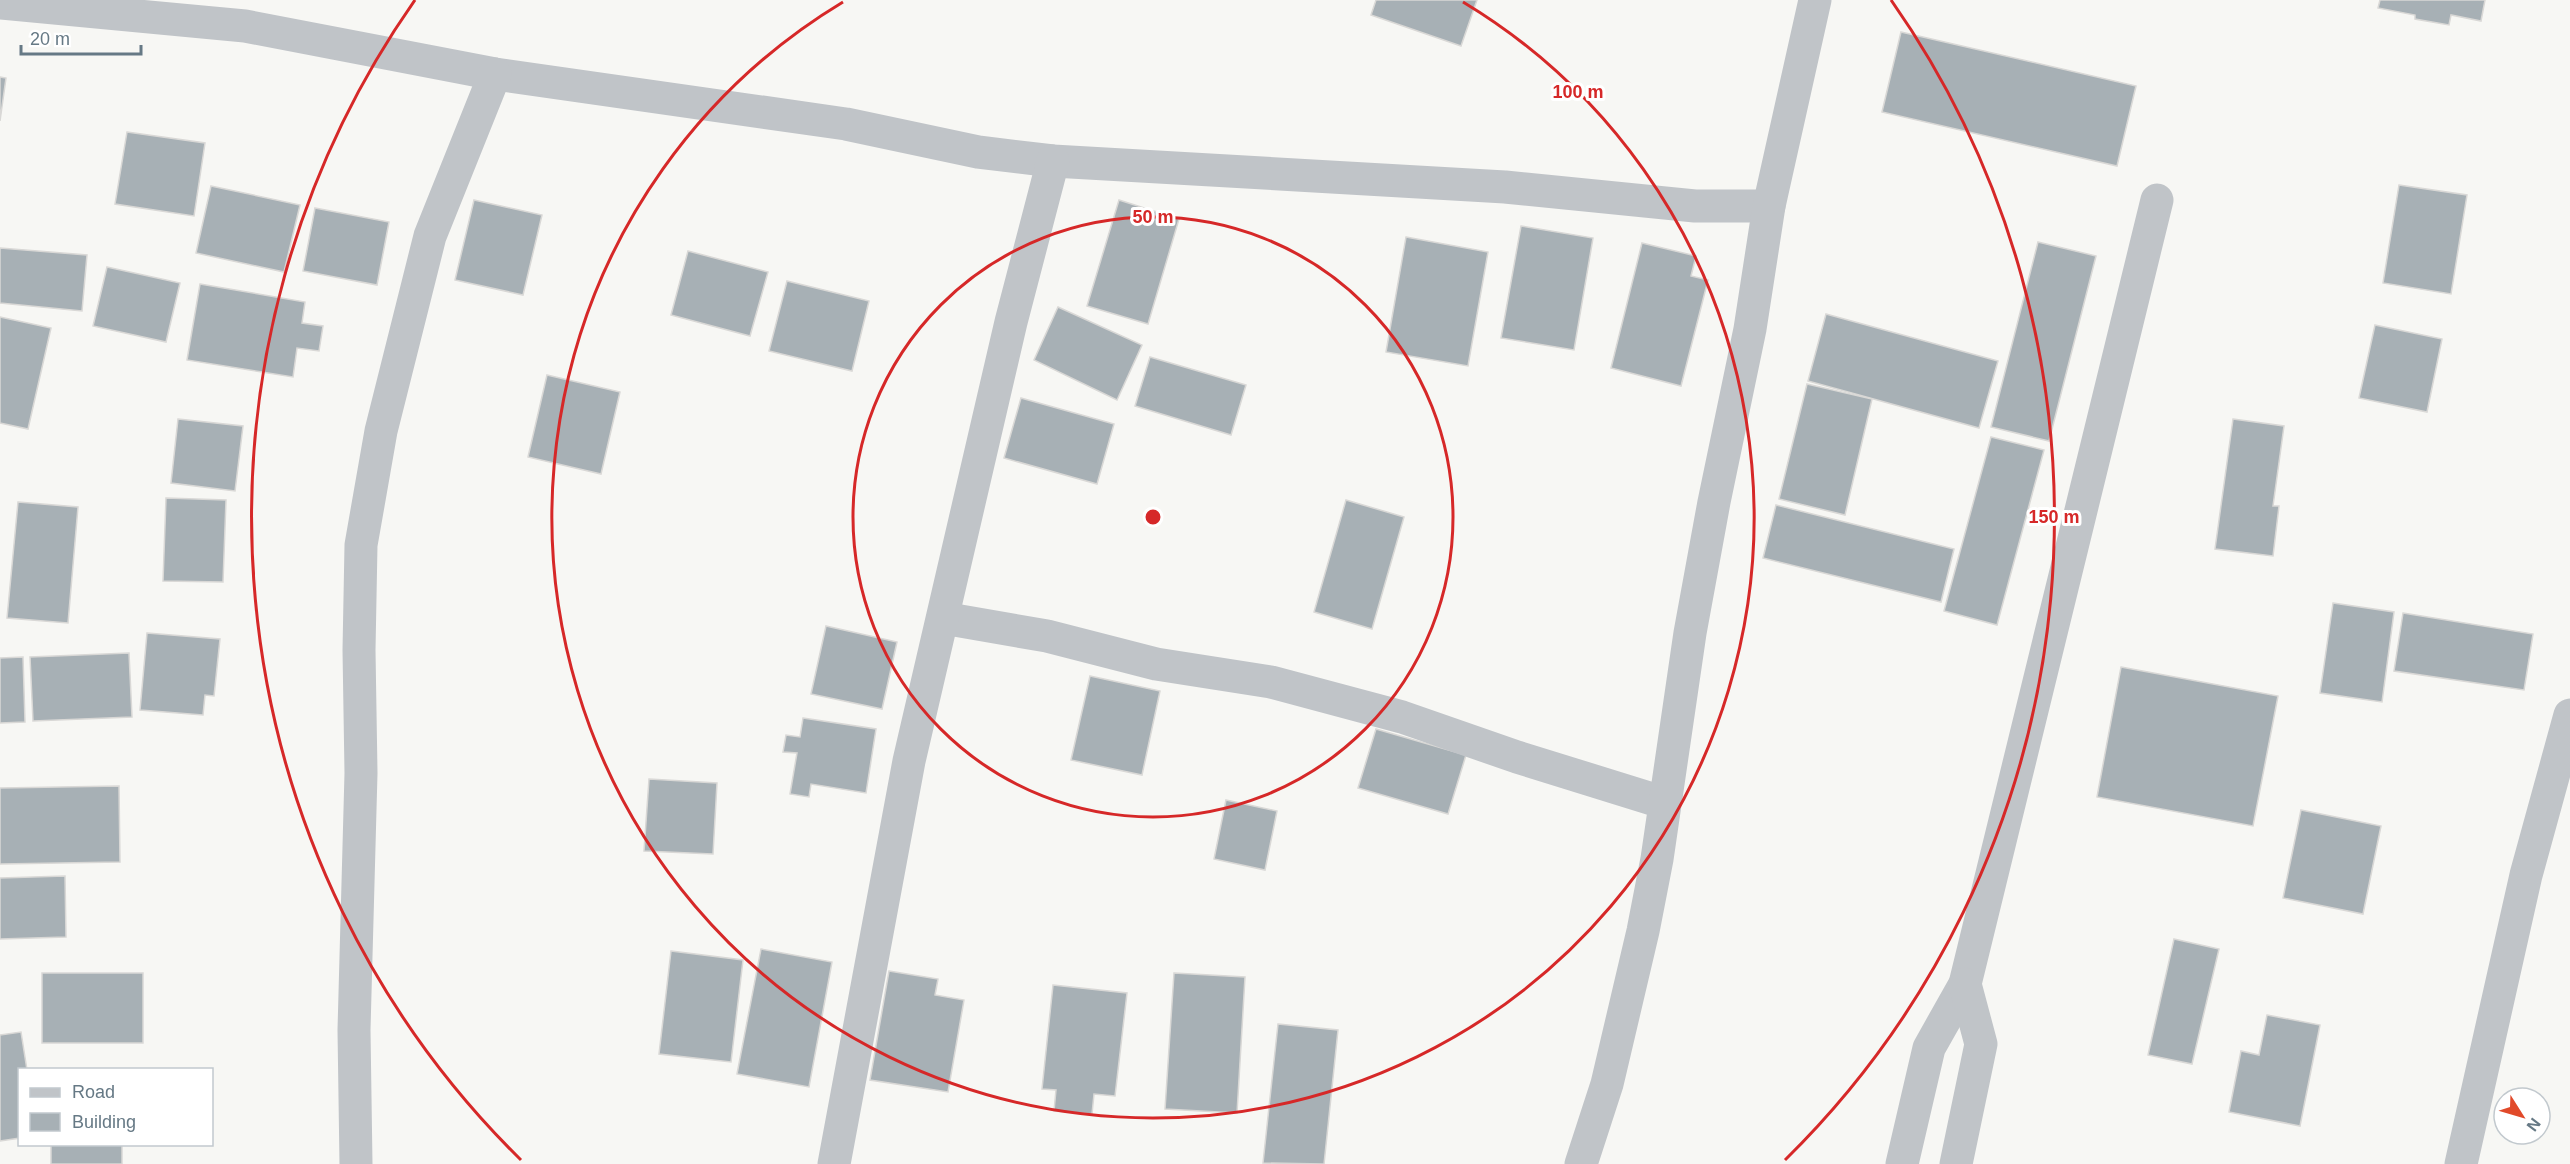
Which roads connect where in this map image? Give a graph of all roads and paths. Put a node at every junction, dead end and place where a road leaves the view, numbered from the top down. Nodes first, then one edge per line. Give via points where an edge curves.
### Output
1 (1815, 0) edge
2 (0, 3) edge
3 (249, 13) edge
4 (495, 74) junction
5 (1053, 160) junction
6 (2157, 200) dead end
7 (1769, 206) junction
8 (943, 618) junction
9 (2570, 715) edge
10 (1665, 803) junction
11 (1965, 984) junction
12 (356, 1164) edge
13 (834, 1164) edge
14 (1581, 1164) edge
15 (1902, 1164) edge
16 (1956, 1164) edge
17 (2461, 1164) edge

1 - 7 street
2 - 3 street
3 - 4 street
4 - 5 street via 846,124 978,153
4 - 12 street via 430,236 381,431 362,546 354,1030
5 - 7 street via 1505,187 1695,206
5 - 8 street via 1011,322
6 - 11 street
7 - 10 street via 1750,329 1690,633
8 - 10 street via 1047,636 1156,664 1271,682 1402,717
8 - 13 street via 909,761
9 - 17 street via 2526,875
10 - 14 street via 1643,931 1607,1084
11 - 15 street via 1929,1048
11 - 16 street via 1981,1044

